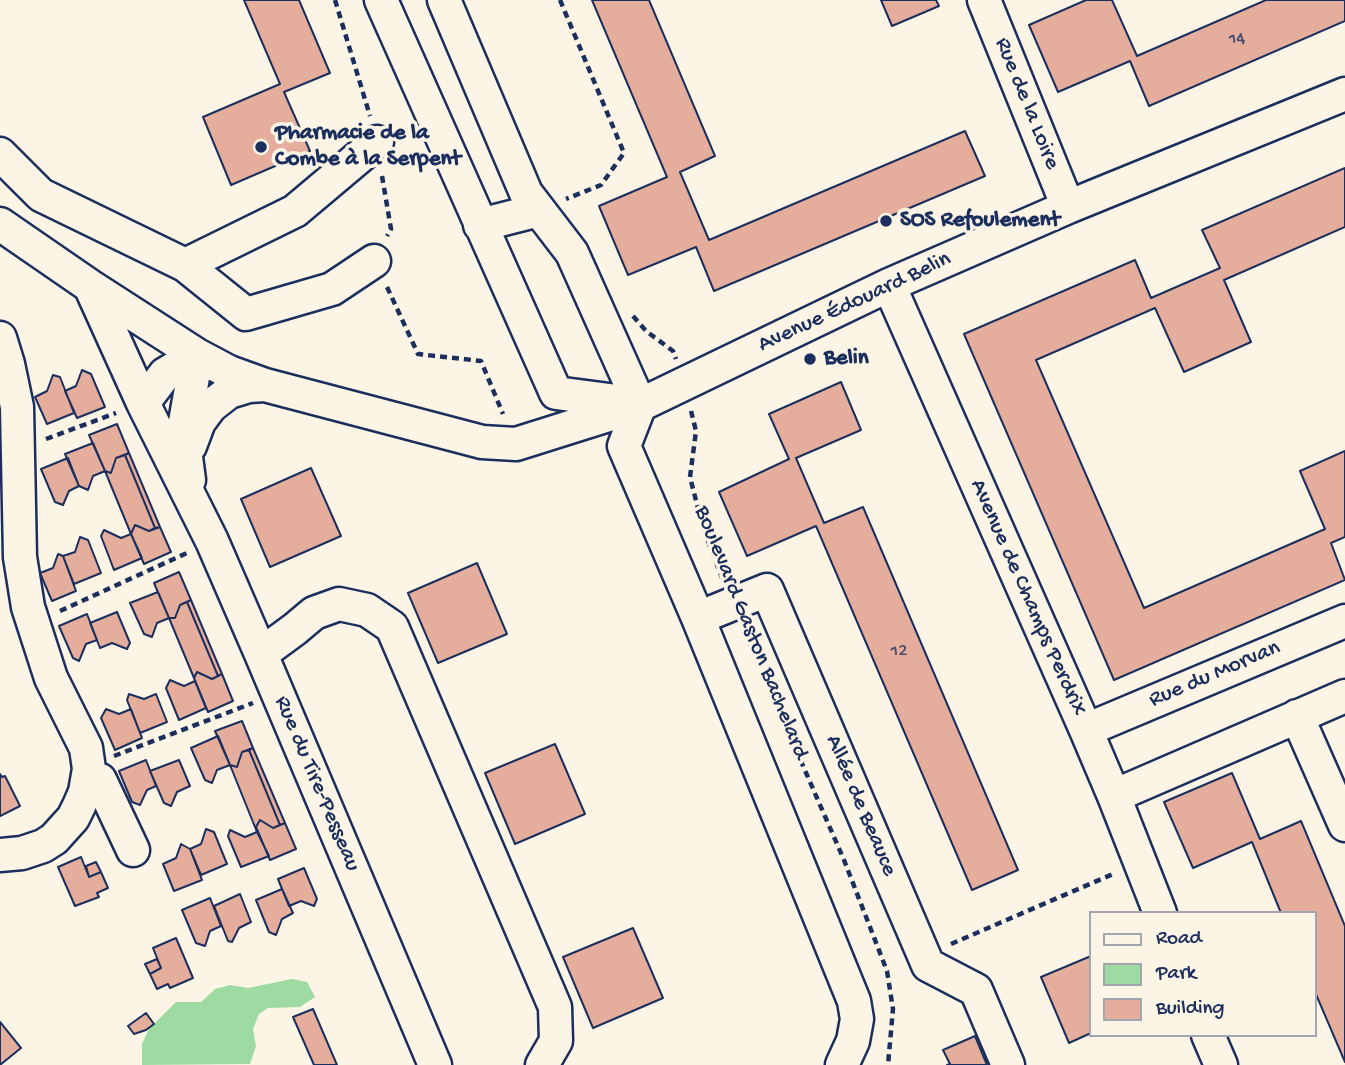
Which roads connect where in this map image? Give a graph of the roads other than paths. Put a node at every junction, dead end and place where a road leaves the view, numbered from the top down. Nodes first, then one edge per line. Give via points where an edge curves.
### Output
1 (382, 0) edge
2 (444, 0) edge
3 (984, 0) edge
4 (1345, 94) edge
5 (377, 142) dead end
6 (0, 153) edge
7 (547, 207) junction
8 (1068, 207) junction
9 (0, 224) edge
10 (481, 225) junction
11 (374, 261) road end
12 (185, 265) junction
13 (888, 285) junction
14 (90, 286) junction
15 (0, 338) edge
16 (197, 355) junction
17 (265, 385) junction
18 (143, 402) junction
19 (640, 405) junction
20 (186, 457) junction
21 (193, 506) junction
22 (698, 618) junction
23 (1345, 621) edge
24 (261, 654) junction
25 (1345, 696) edge
26 (1297, 716) junction
27 (1086, 730) junction
28 (89, 769) junction
29 (1114, 796) junction
30 (1345, 825) edge
31 (133, 850) dead end
32 (0, 855) edge
33 (1159, 911) edge
34 (435, 1065) edge
35 (542, 1065) edge
36 (842, 1065) edge
37 (1008, 1065) edge

1 - 10 street
2 - 7 street via 526,192
3 - 8 street, Rue de la Loire
4 - 8 street, Avenue Édouard Belin
5 - 12 street via 295,211
6 - 12 street via 41,195
7 - 10 street
7 - 19 street
8 - 13 street, Avenue Édouard Belin
9 - 14 street
10 - 19 street via 556,393
11 - 12 street via 332,289 246,314
13 - 19 street, Avenue Édouard Belin
13 - 27 street, Avenue de Champs Perdrix
14 - 16 street
14 - 18 street, Rue du Tire-Pesseau
15 - 28 street via 17,407 18,522 28,607 51,678 82,737
16 - 17 street
16 - 18 street via 165,374
16 - 20 street, Rue du Tire-Pesseau via 185,422
17 - 19 street, Avenue Édouard Belin via 482,442 516,444
17 - 20 street, Rue du Tire-Pesseau via 229,392 211,406 199,422
18 - 21 street, Rue du Tire-Pesseau
19 - 22 street, Boulevard Gaston Bachelard via 624,446
20 - 21 street, Rue du Tire-Pesseau
21 - 24 street, Rue du Tire-Pesseau
22 - 36 street, Boulevard Gaston Bachelard via 854,1001 853,1041
22 - 37 street, Allée de Beauce via 767,590 928,965 976,990
23 - 27 street, Rue du Morvan
24 - 34 street, Rue du Tire-Pesseau
24 - 35 street via 314,613 339,604 367,610 392,627 555,1007 555,1041
25 - 26 street
26 - 29 street
26 - 30 street
27 - 29 street, Avenue de Champs Perdrix
28 - 31 street via 100,780
28 - 32 street via 79,806 54,839 22,853
29 - 33 street, Avenue de Champs Perdrix

